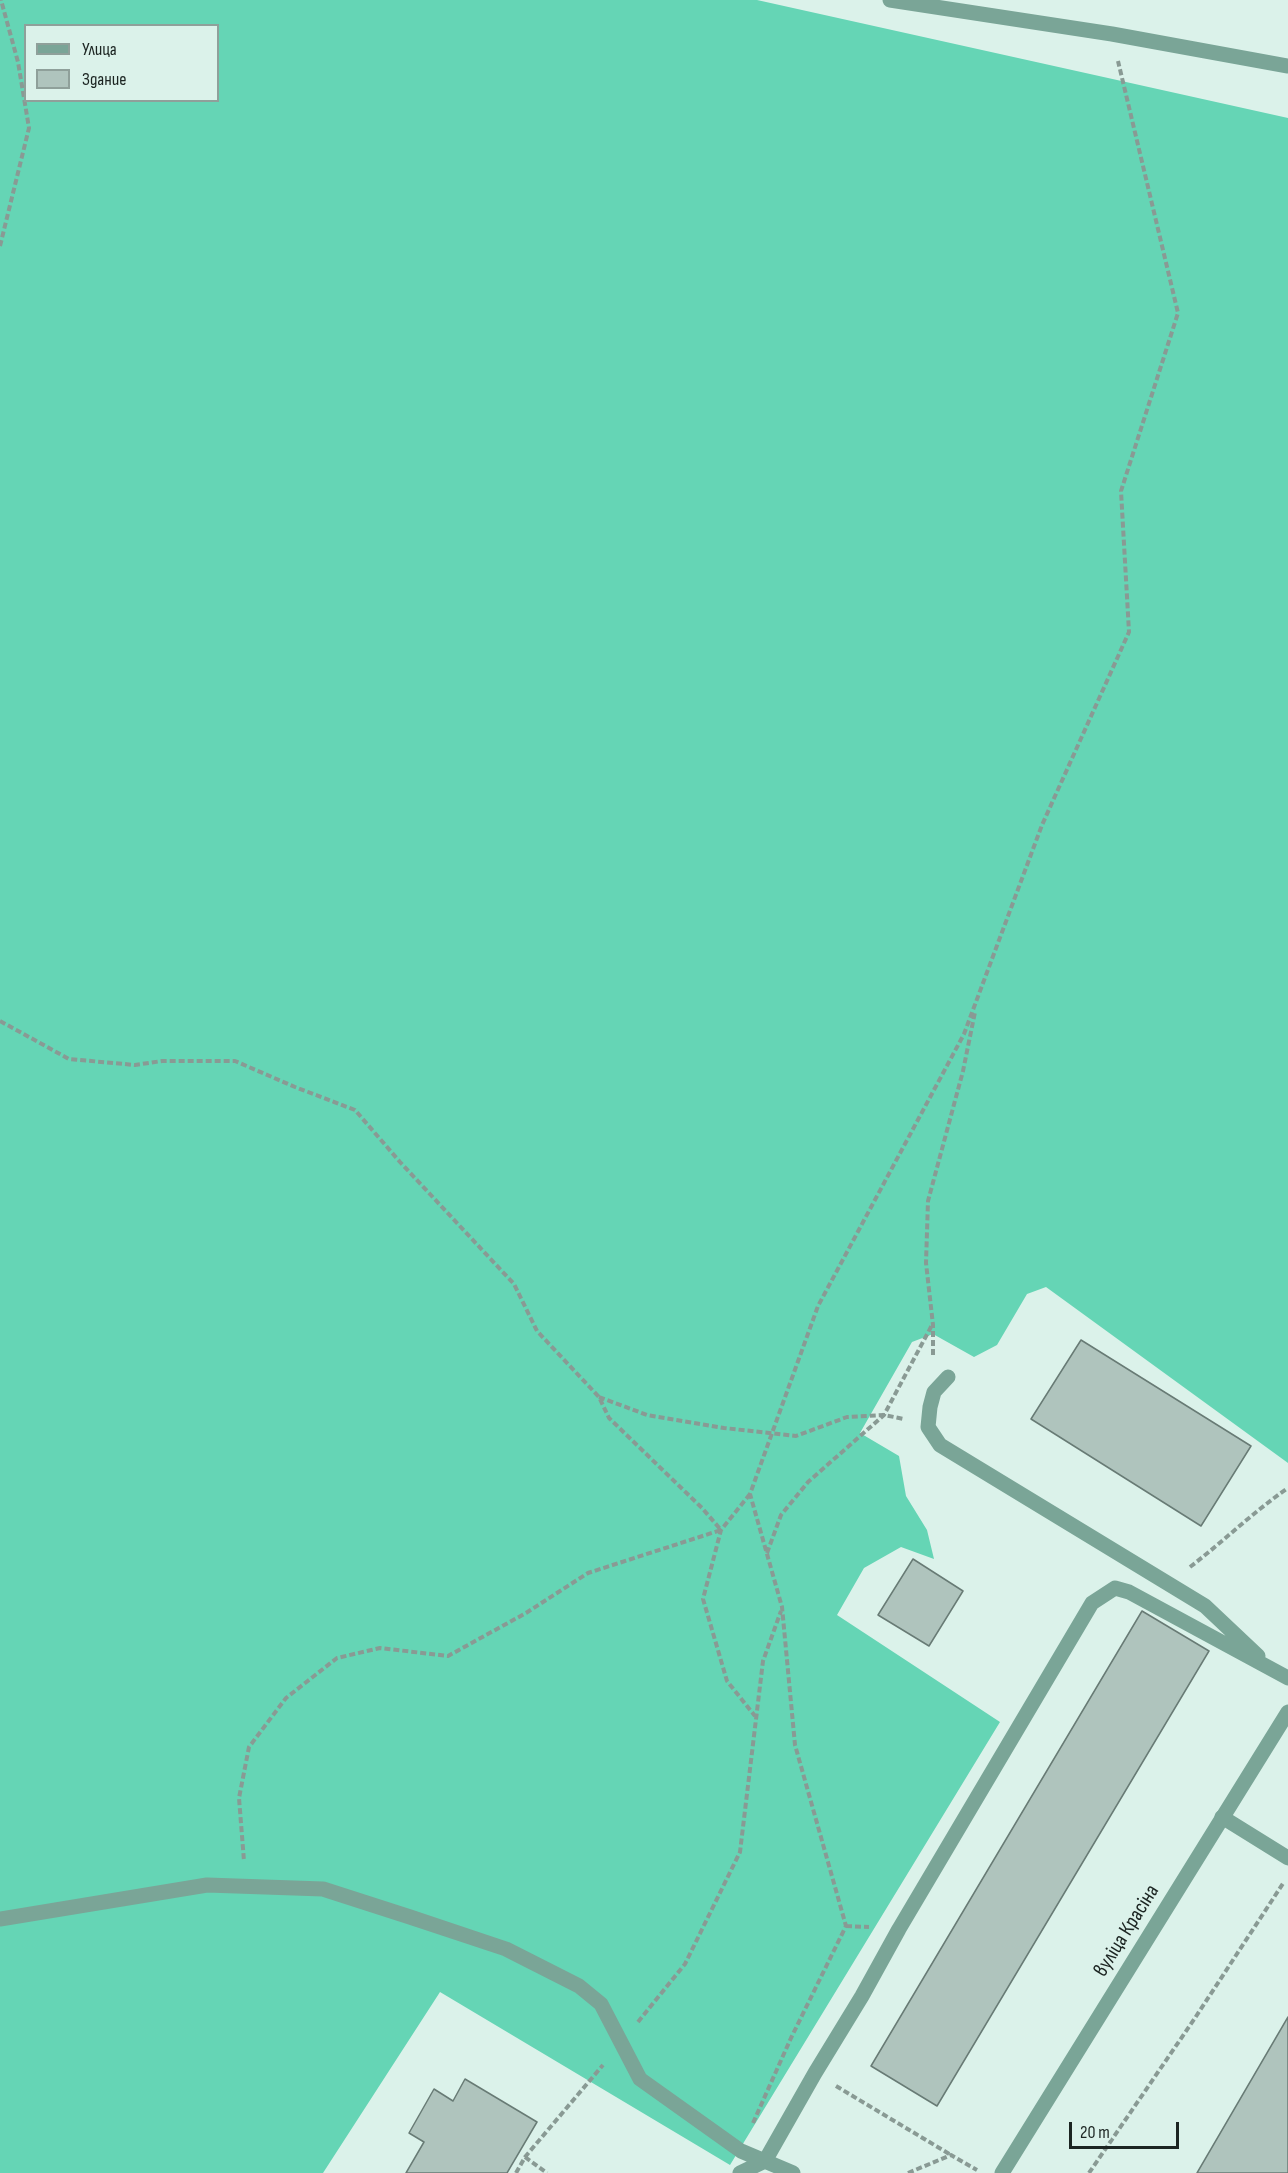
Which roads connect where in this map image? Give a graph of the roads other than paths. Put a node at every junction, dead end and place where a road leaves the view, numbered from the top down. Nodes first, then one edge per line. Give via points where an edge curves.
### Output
1 (890, 0) edge
2 (1288, 66) edge
3 (948, 1377) dead end
4 (1274, 1670) junction
5 (1288, 1678) edge
6 (1288, 1712) edge
7 (1222, 1817) junction
8 (1288, 1858) edge
9 (0, 1919) edge
10 (765, 2161) junction
11 (740, 2173) edge
12 (793, 2173) edge
13 (1002, 2173) edge

1 - 2 street
3 - 4 street via 934,1392 930,1407 928,1427 940,1445 1205,1606
4 - 5 street
4 - 10 street via 1129,1592 1115,1588 1092,1603
6 - 7 street, вуліца Красіна
7 - 8 street
7 - 13 street, вуліца Красіна
9 - 10 street via 207,1886 322,1889 506,1949 579,1986 601,2004 640,2079 741,2151
10 - 11 street
10 - 12 street

